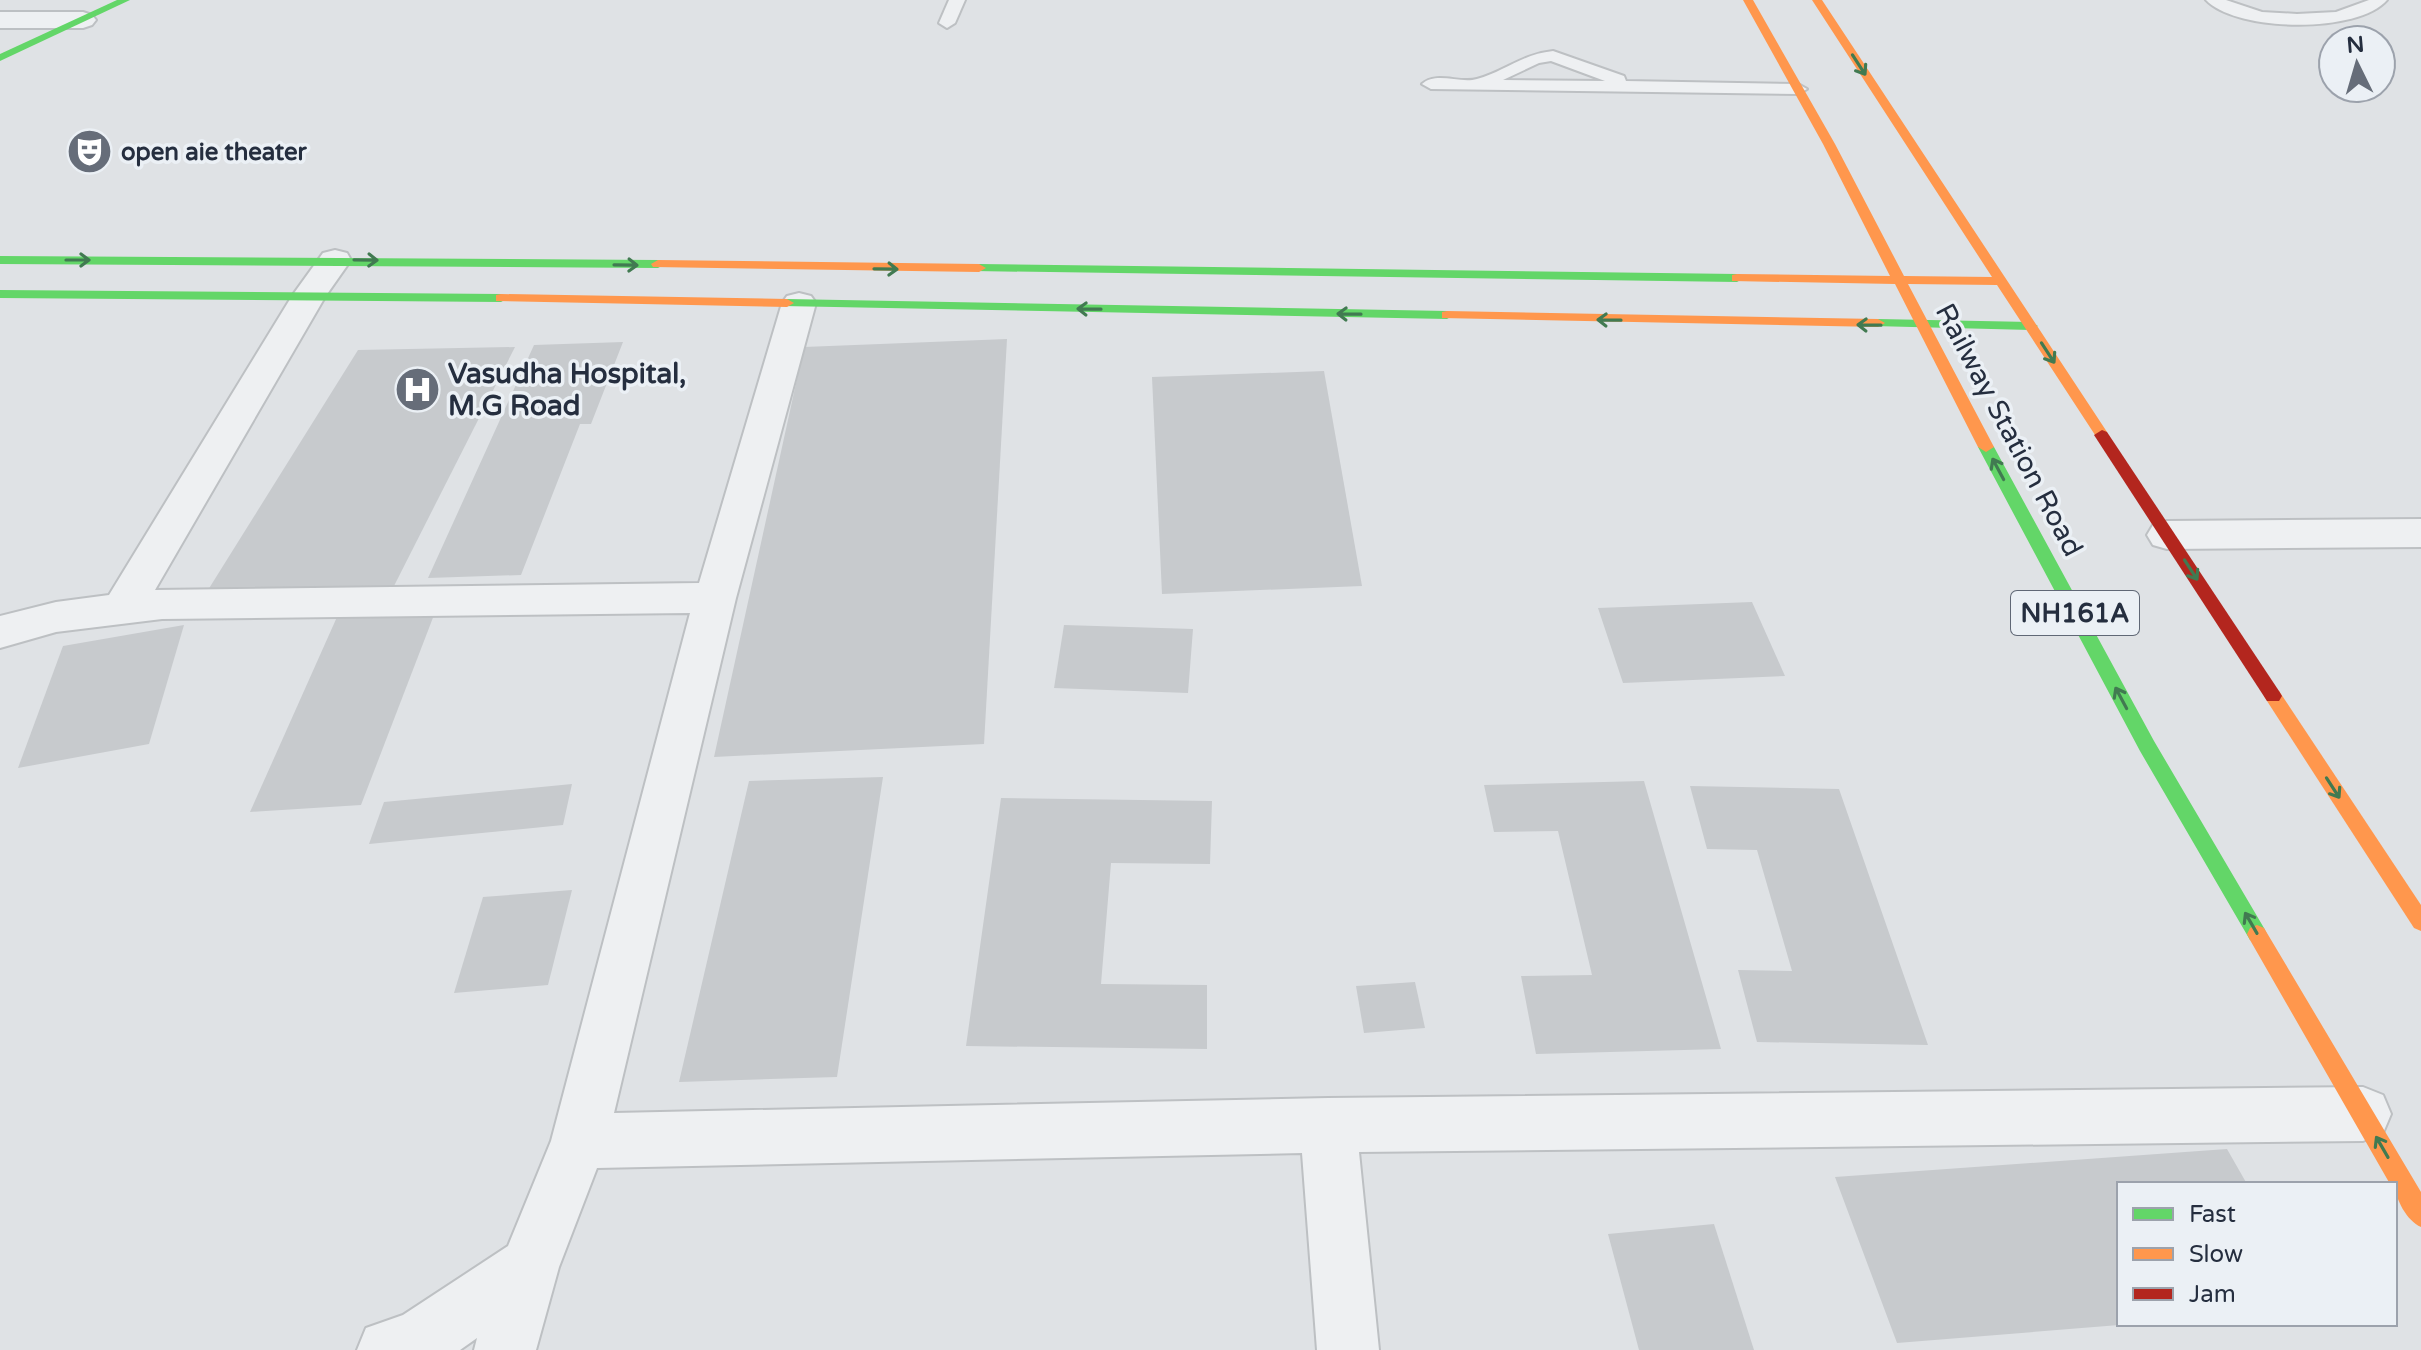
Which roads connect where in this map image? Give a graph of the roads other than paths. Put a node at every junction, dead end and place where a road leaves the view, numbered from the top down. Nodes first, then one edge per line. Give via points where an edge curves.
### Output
1 (125, 0) edge
2 (957, 0) edge
3 (1748, 0) edge
4 (1817, 0) edge
5 (2214, 0) edge
6 (2379, 0) edge
7 (0, 20) edge
8 (83, 20) junction
9 (947, 23) dead end
10 (0, 58) edge
11 (1431, 84) dead end
12 (1478, 84) junction
13 (1635, 86) junction
14 (1798, 89) junction
15 (0, 260) edge
16 (335, 260) junction
17 (1899, 281) junction
18 (2000, 281) junction
19 (0, 294) edge
20 (309, 296) junction
21 (799, 303) junction
22 (1921, 326) junction
23 (2031, 326) junction
24 (2421, 533) edge
25 (2167, 535) junction
26 (715, 598) junction
27 (123, 608) junction
28 (0, 632) edge
29 (2421, 922) edge
30 (2363, 1114) junction
31 (1328, 1125) junction
32 (579, 1141) junction
33 (2421, 1215) edge
34 (529, 1267) junction
35 (388, 1350) edge
36 (505, 1350) edge
37 (1348, 1350) edge

1 - 8 main road
2 - 9 lane
3 - 14 main road, Railway Station Road / NH161A
4 -> 18 main road
5 - 6 lane via 2250,15 2283,19 2339,16
7 - 8 street
8 - 10 main road
11 - 12 lane
12 - 13 lane
12 - 13 lane via 1535,58 1553,56
13 - 14 lane
14 - 17 main road, Railway Station Road / NH161A
15 -> 16 main road
16 -> 17 main road
16 - 20 street
17 - 18 main road
17 - 22 main road, Railway Station Road / NH161A
18 - 23 main road
19 - 20 main road
20 - 21 main road
20 - 27 street
22 -> 21 main road
21 - 26 street
22 - 23 main road
30 -> 22 main road, Railway Station Road / NH161A via 2147,746
23 -> 25 main road
24 - 25 street
25 -> 29 main road
26 - 27 street via 206,602
26 - 32 street
27 - 28 street
30 - 31 street
33 -> 30 main road, Railway Station Road / NH161A
31 - 32 street
31 - 37 street
32 - 34 street
34 - 35 street via 417,1342
34 - 36 street

